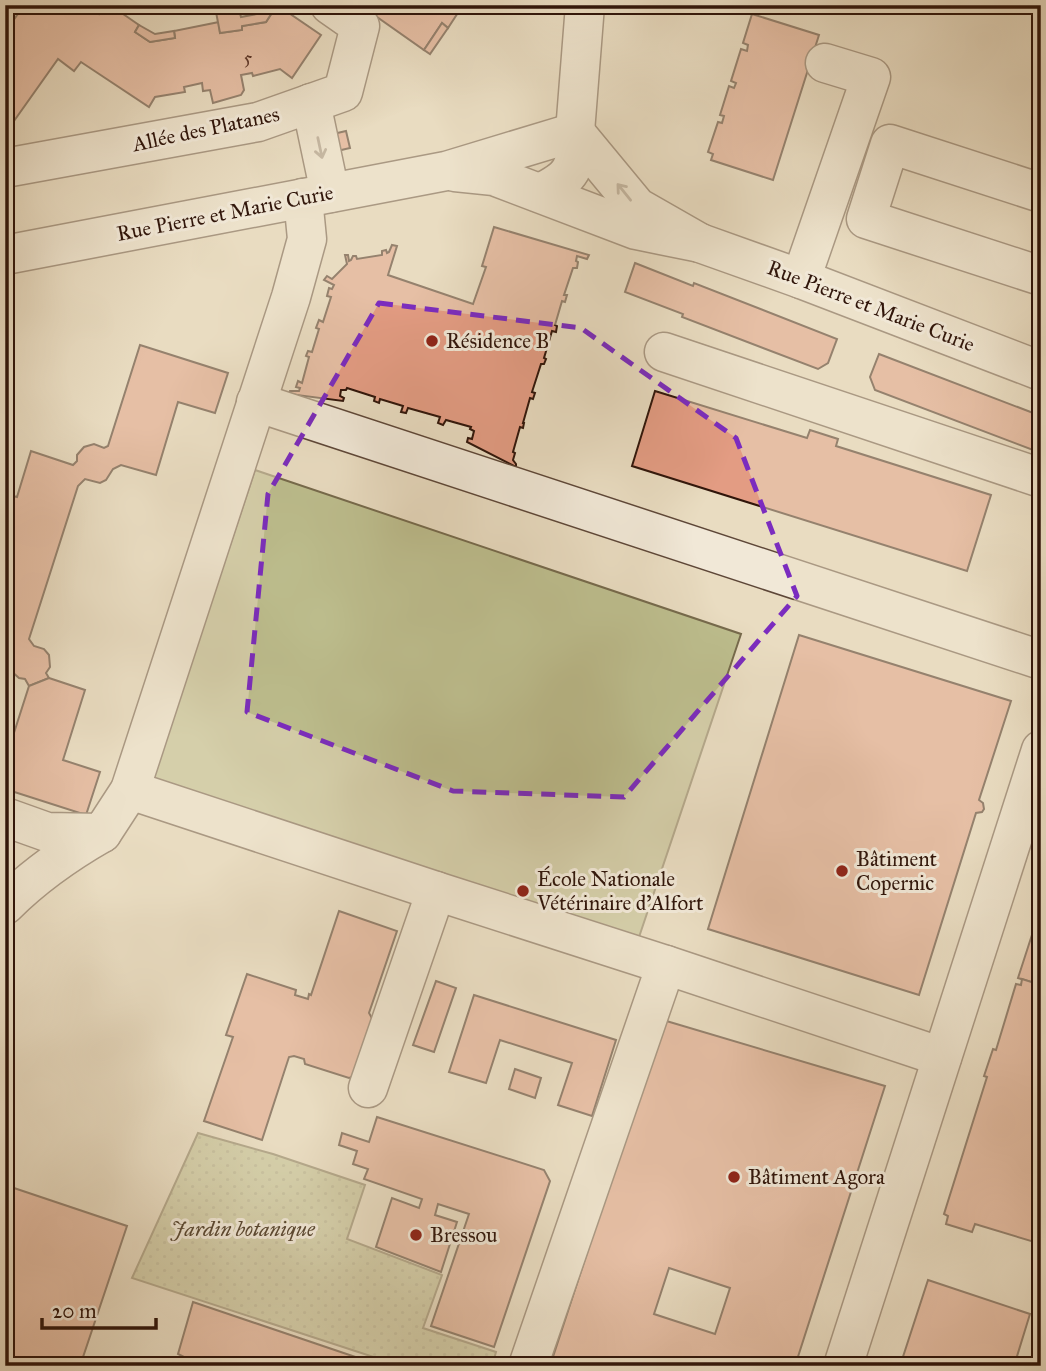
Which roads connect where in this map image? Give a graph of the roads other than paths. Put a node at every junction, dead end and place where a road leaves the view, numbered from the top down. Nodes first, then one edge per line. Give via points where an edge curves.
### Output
1 (330, 5) edge
2 (585, 5) edge
3 (825, 63) dead end
4 (311, 103) junction
5 (575, 132) junction
6 (5, 168) edge
7 (446, 171) junction
8 (540, 192) junction
9 (1041, 193) edge
10 (316, 195) junction
11 (700, 243) junction
12 (5, 255) edge
13 (1041, 276) edge
14 (801, 279) junction
15 (664, 352) dead end
16 (1041, 371) edge
17 (256, 402) junction
18 (1041, 478) edge
19 (1041, 660) edge
20 (1041, 750) edge
21 (130, 790) junction
22 (5, 817) edge
23 (102, 833) junction
24 (436, 891) junction
25 (5, 905) edge
26 (666, 965) junction
27 (942, 1056) junction
28 (368, 1088) dead end
29 (528, 1366) edge
30 (843, 1366) edge

1 - 4 street, Allée des Platanes via 360,26 343,92
2 - 5 street
3 - 14 street via 871,77
4 - 6 street, Allée des Platanes via 258,122
4 -> 10 street
5 - 7 street, Rue Pierre et Marie Curie
5 - 8 street via 577,152 572,169 559,184
11 -> 5 street, Rue Pierre et Marie Curie via 637,207
7 - 8 street, Rue Pierre et Marie Curie via 494,176
7 - 10 street, Rue Pierre et Marie Curie
8 - 11 street, Rue Pierre et Marie Curie via 636,230
9 - 13 street via 890,144 866,219
10 - 12 street, Rue Pierre et Marie Curie
10 - 17 street via 291,297
11 - 14 street, Rue Pierre et Marie Curie
14 - 16 street, Rue Pierre et Marie Curie
15 - 18 street
17 - 19 street
17 - 21 street
20 - 27 street
21 - 23 street
21 - 24 street
22 - 23 street via 47,832
23 - 25 street via 26,884
24 - 26 street
24 - 28 street
26 - 27 street
26 - 29 street
27 - 30 street

